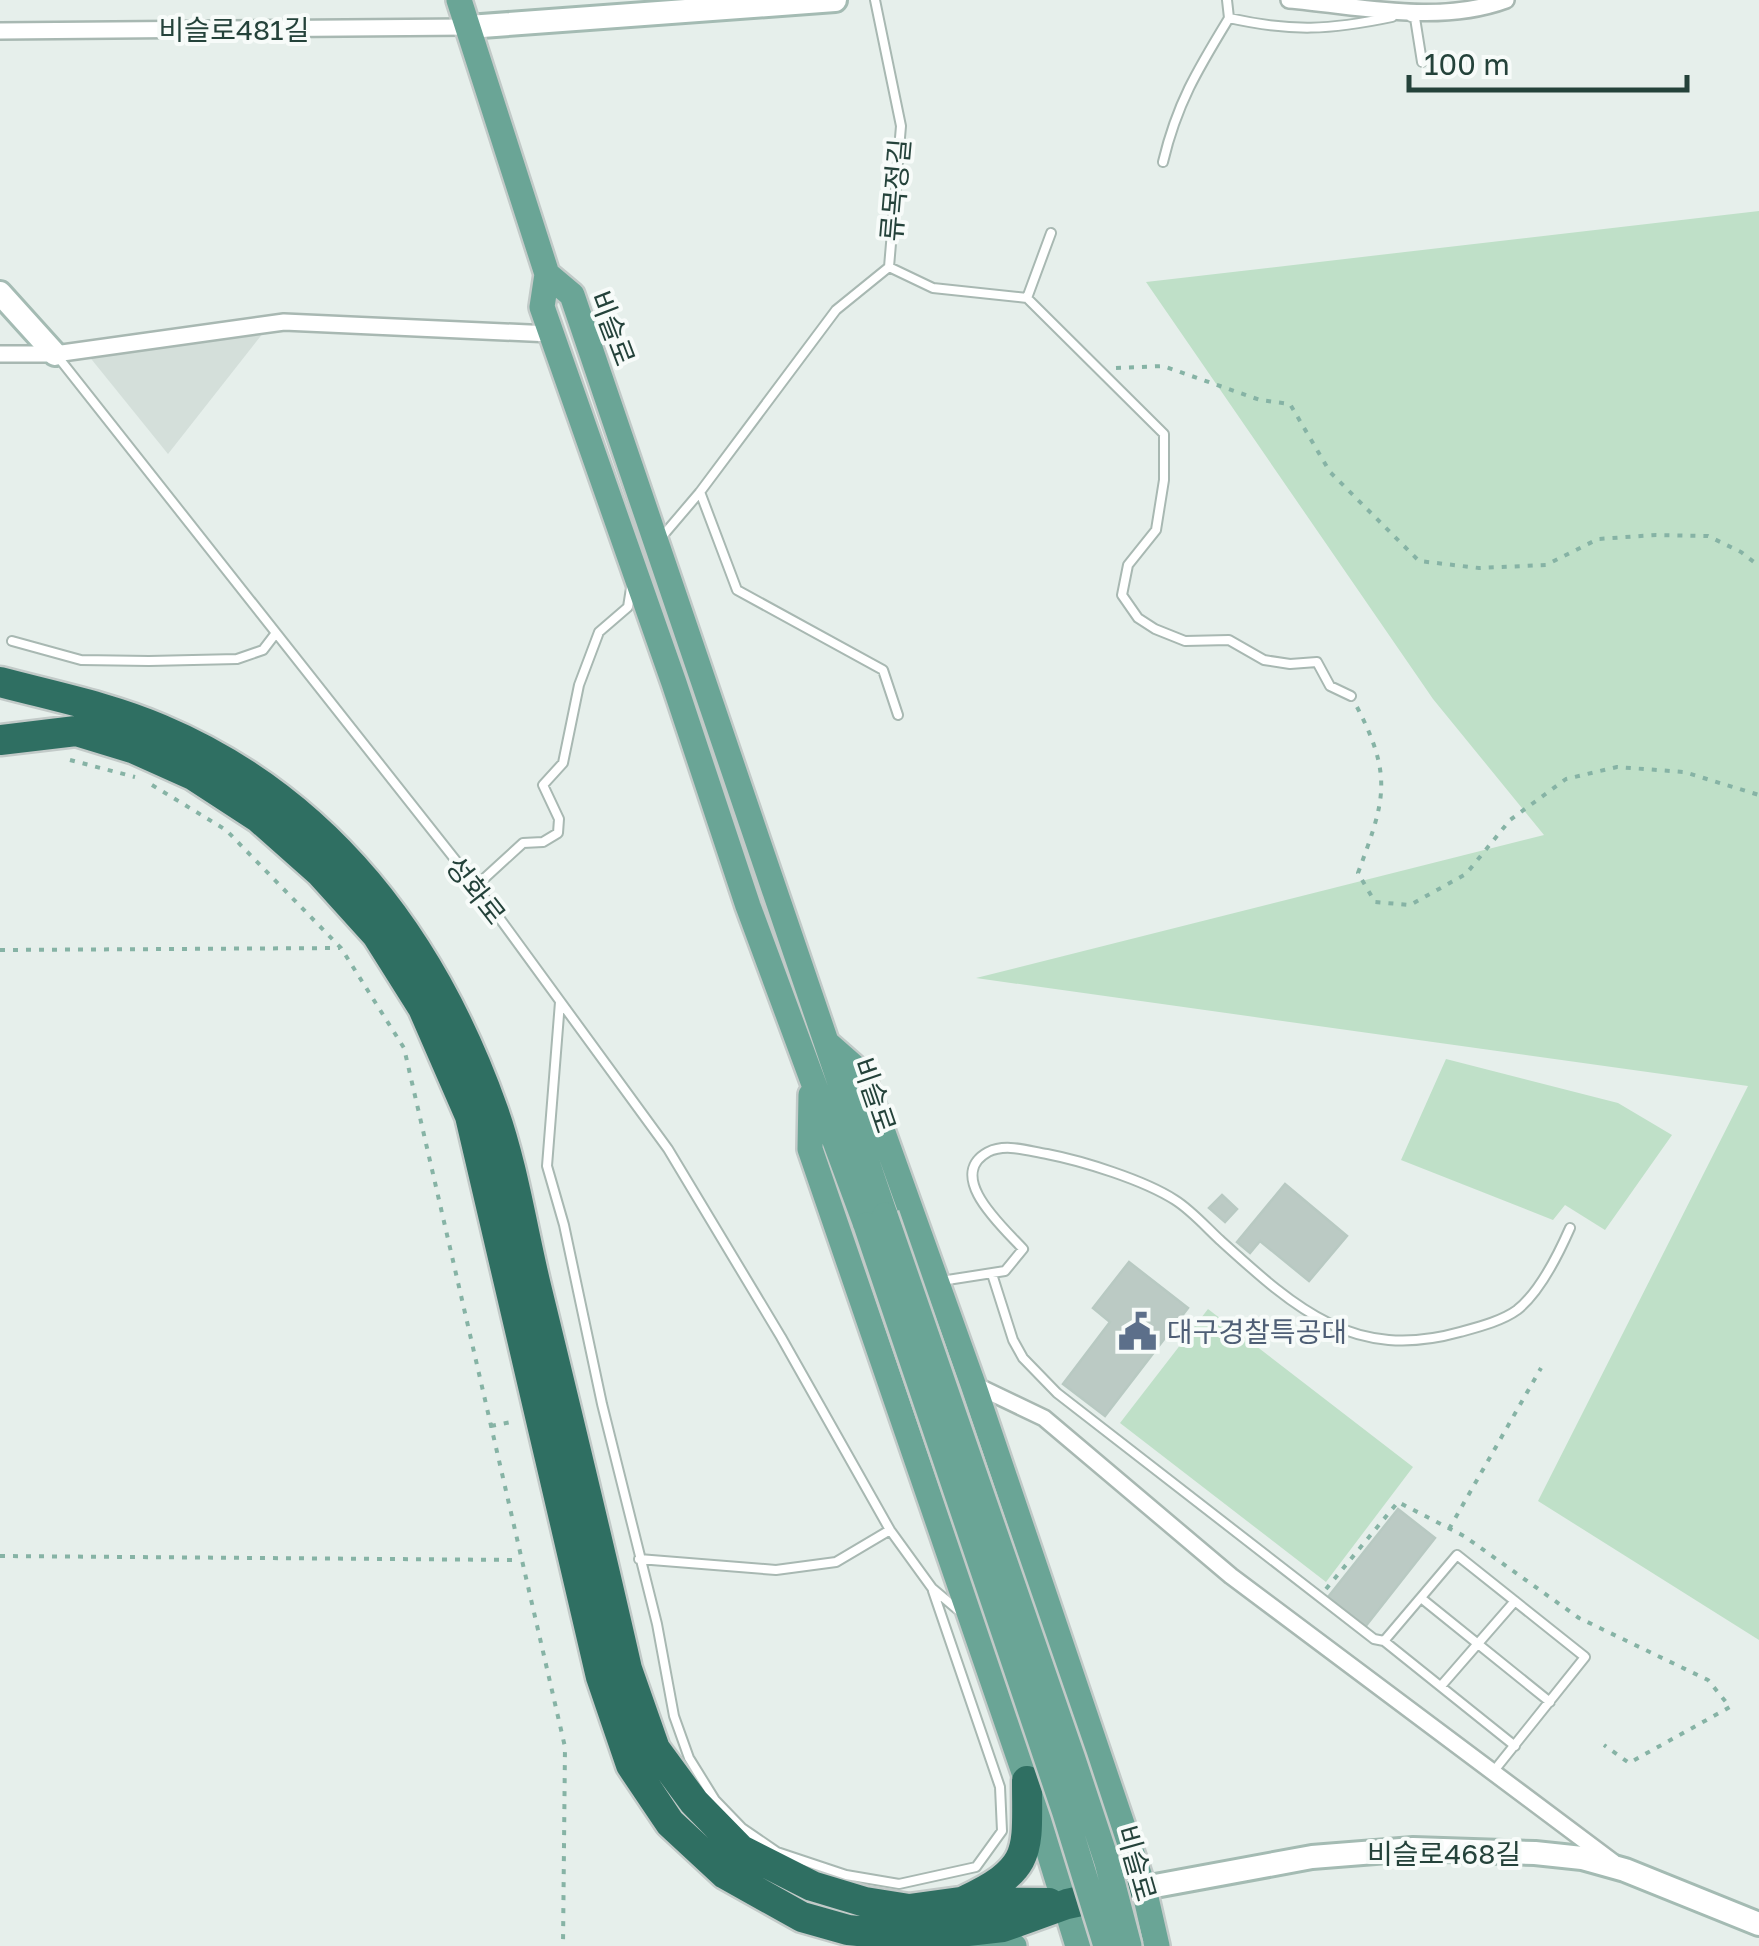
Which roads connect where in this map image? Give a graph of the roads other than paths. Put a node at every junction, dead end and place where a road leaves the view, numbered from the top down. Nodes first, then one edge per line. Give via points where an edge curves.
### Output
1 (459, 0) edge
2 (834, 0) edge
3 (876, 0) edge
4 (1226, 0) edge
5 (1290, 0) edge
6 (1506, 0) edge
7 (1229, 18) junction
8 (468, 27) junction
9 (0, 31) edge
10 (1422, 62) dead end
11 (1163, 162) dead end
12 (1051, 233) dead end
13 (889, 267) junction
14 (547, 274) junction
15 (0, 293) edge
16 (1026, 298) junction
17 (551, 334) junction
18 (0, 354) edge
19 (55, 354) junction
20 (700, 492) junction
21 (658, 541) junction
22 (634, 568) junction
23 (276, 633) junction
24 (12, 641) dead end
25 (0, 682) edge
26 (1351, 696) road end
27 (898, 715) dead end
28 (0, 740) edge
29 (476, 886) junction
30 (560, 1002) junction
31 (825, 1041) junction
32 (812, 1081) junction
33 (876, 1220) junction
34 (1570, 1228) dead end
35 (992, 1274) junction
36 (936, 1282) junction
37 (973, 1384) junction
38 (890, 1530) junction
39 (640, 1559) junction
40 (932, 1588) junction
41 (1420, 1598) junction
42 (1515, 1601) junction
43 (973, 1622) junction
44 (1384, 1641) junction
45 (1478, 1644) junction
46 (1441, 1686) junction
47 (1550, 1702) junction
48 (1515, 1746) junction
49 (1493, 1772) junction
50 (1026, 1781) junction
51 (1625, 1870) junction
52 (1131, 1891) junction
53 (960, 1902) junction
54 (1067, 1904) junction
55 (1759, 1924) edge
56 (930, 1935) junction
57 (1014, 1946) edge
58 (1078, 1946) edge
59 (1106, 1946) edge
60 (1129, 1946) edge
61 (1157, 1946) edge

1 - 8 main road, 비슬로
2 - 8 main road
3 - 13 lane, 류목정길 via 902,126
4 - 7 lane
5 - 6 street via 1450,14
7 - 10 lane via 1277,28 1338,29 1416,18
7 - 11 lane via 1187,87
8 - 9 street, 비슬로481길
8 - 14 main road, 비슬로
12 - 16 lane
13 - 16 lane via 933,288
13 - 20 lane, 류목정길 via 836,310
14 - 17 main road, 비슬로 via 542,307
14 - 21 main road, 비슬로 via 572,295
15 - 19 main road, 성화로
16 - 26 lane via 1164,434 1156,530 1128,565 1122,595 1138,618 1184,640 1229,640 1264,660 1317,662 1330,686
17 - 19 street via 284,322
17 - 22 main road, 비슬로
18 - 19 street
19 - 23 lane, 성화로
20 - 21 lane, 류목정길
20 - 27 lane via 737,590 883,670
21 - 22 lane, 류목정길
21 - 31 main road, 비슬로
22 - 29 lane via 628,607 600,632 579,686 563,762 544,785 558,833 523,843
22 - 32 main road, 비슬로
23 - 24 lane via 264,650 236,659 82,660
23 - 29 lane, 성화로
25 - 53 highway via 158,728 220,758 346,857 402,923 446,996 494,1112 627,1668 655,1749 741,1850 812,1886 909,1909
28 - 56 highway via 76,731 193,776 259,818 378,935 423,1008 470,1116 601,1677 631,1765 670,1822 725,1874 802,1917 848,1930
29 - 30 lane, 성화로
30 - 38 lane, 성화로 via 668,1149
30 - 39 lane via 547,1166
31 - 33 main road, 비슬로
31 - 36 main road via 862,1074
32 - 33 main road, 비슬로
32 - 43 main road via 810,1148
33 - 59 main road, 비슬로, bridge
33 - 60 main road, 비슬로, bridge via 1074,1758
34 - 35 lane via 1557,1259 1518,1309 1434,1339 1390,1340 1355,1334 1283,1297 1174,1199 1086,1162 1010,1147 976,1162 971,1180 1024,1249 1005,1272
35 - 36 lane
35 - 44 lane via 1013,1340 1056,1392
36 - 37 main road
37 - 49 street via 1044,1418 1231,1576
37 - 52 main road
38 - 39 lane via 836,1562 776,1570
38 - 40 lane, 성화로
39 - 40 lane via 674,1716 715,1800 777,1852 899,1884 976,1866 1002,1831 1000,1786
40 - 43 lane
41 - 42 lane via 1457,1555
41 - 44 lane
41 - 45 lane
42 - 45 lane
42 - 47 lane via 1585,1657
43 - 50 main road
44 - 46 lane
45 - 46 lane
45 - 47 lane
46 - 48 lane
47 - 48 lane
48 - 49 lane
49 - 51 street
50 - 53 highway via 1022,1860 992,1888
50 - 54 main road
51 - 52 main road, 비슬로468길 via 1534,1853 1413,1848 1312,1857
51 - 55 main road, 비슬로468길
52 - 54 highway
52 - 61 main road
53 - 54 highway
54 - 56 highway via 1004,1927
54 - 58 main road
56 - 57 main road

